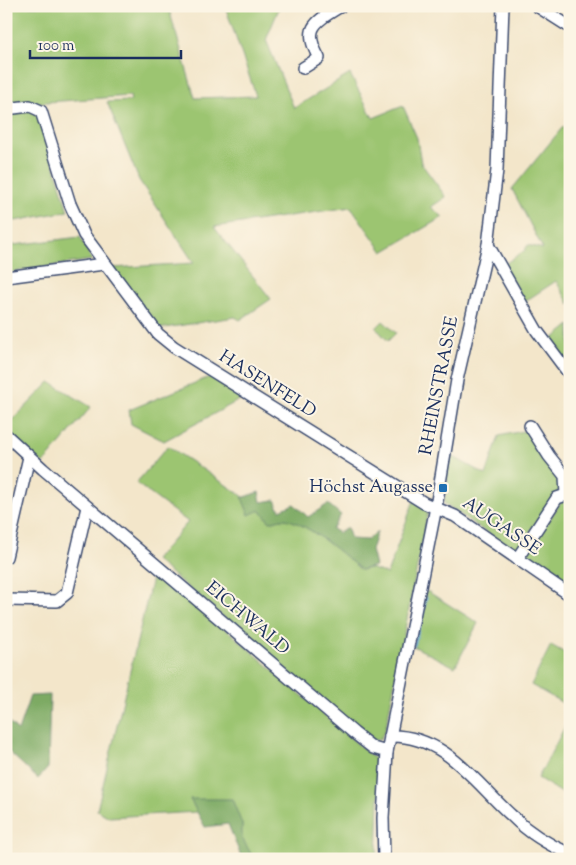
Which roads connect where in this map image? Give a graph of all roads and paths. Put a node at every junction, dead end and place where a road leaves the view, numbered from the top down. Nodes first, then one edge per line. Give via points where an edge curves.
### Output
1 (341, 6) edge
2 (503, 6) edge
3 (537, 6) edge
4 (570, 27) edge
5 (303, 68) dead end
6 (6, 109) edge
7 (488, 245) junction
8 (104, 264) junction
9 (6, 277) edge
10 (570, 375) edge
11 (530, 426) dead end
12 (6, 435) edge
13 (30, 458) junction
14 (568, 496) edge
15 (87, 507) junction
16 (436, 507) junction
17 (6, 557) edge
18 (518, 559) junction
19 (570, 595) edge
20 (6, 600) edge
21 (390, 736) junction
22 (387, 752) junction
23 (570, 854) edge
24 (384, 859) edge

1 - 5 street via 312,28 311,44 319,58
2 - 7 street, RHEINSTRASSE via 497,170
3 - 4 street
6 - 8 street, HASENFELD via 30,106 41,111 70,204 84,235
7 - 10 street via 537,331
7 - 16 street, RHEINSTRASSE via 458,380
8 - 9 street
8 - 16 street, HASENFELD via 158,334 174,347 424,503
11 - 14 street via 565,476
12 - 13 street, EICHWALD
13 - 15 street, EICHWALD
13 - 17 street
14 - 18 street via 557,498
15 - 20 street via 67,592 57,601
15 - 22 street, EICHWALD via 354,733 373,748
16 - 18 street, AUGASSE via 455,516
16 - 21 street, RHEINSTRASSE
18 - 19 street, AUGASSE
21 - 22 street, RHEINSTRASSE
21 - 23 street via 424,740 439,748 520,824
22 - 24 street, RHEINSTRASSE via 382,818

